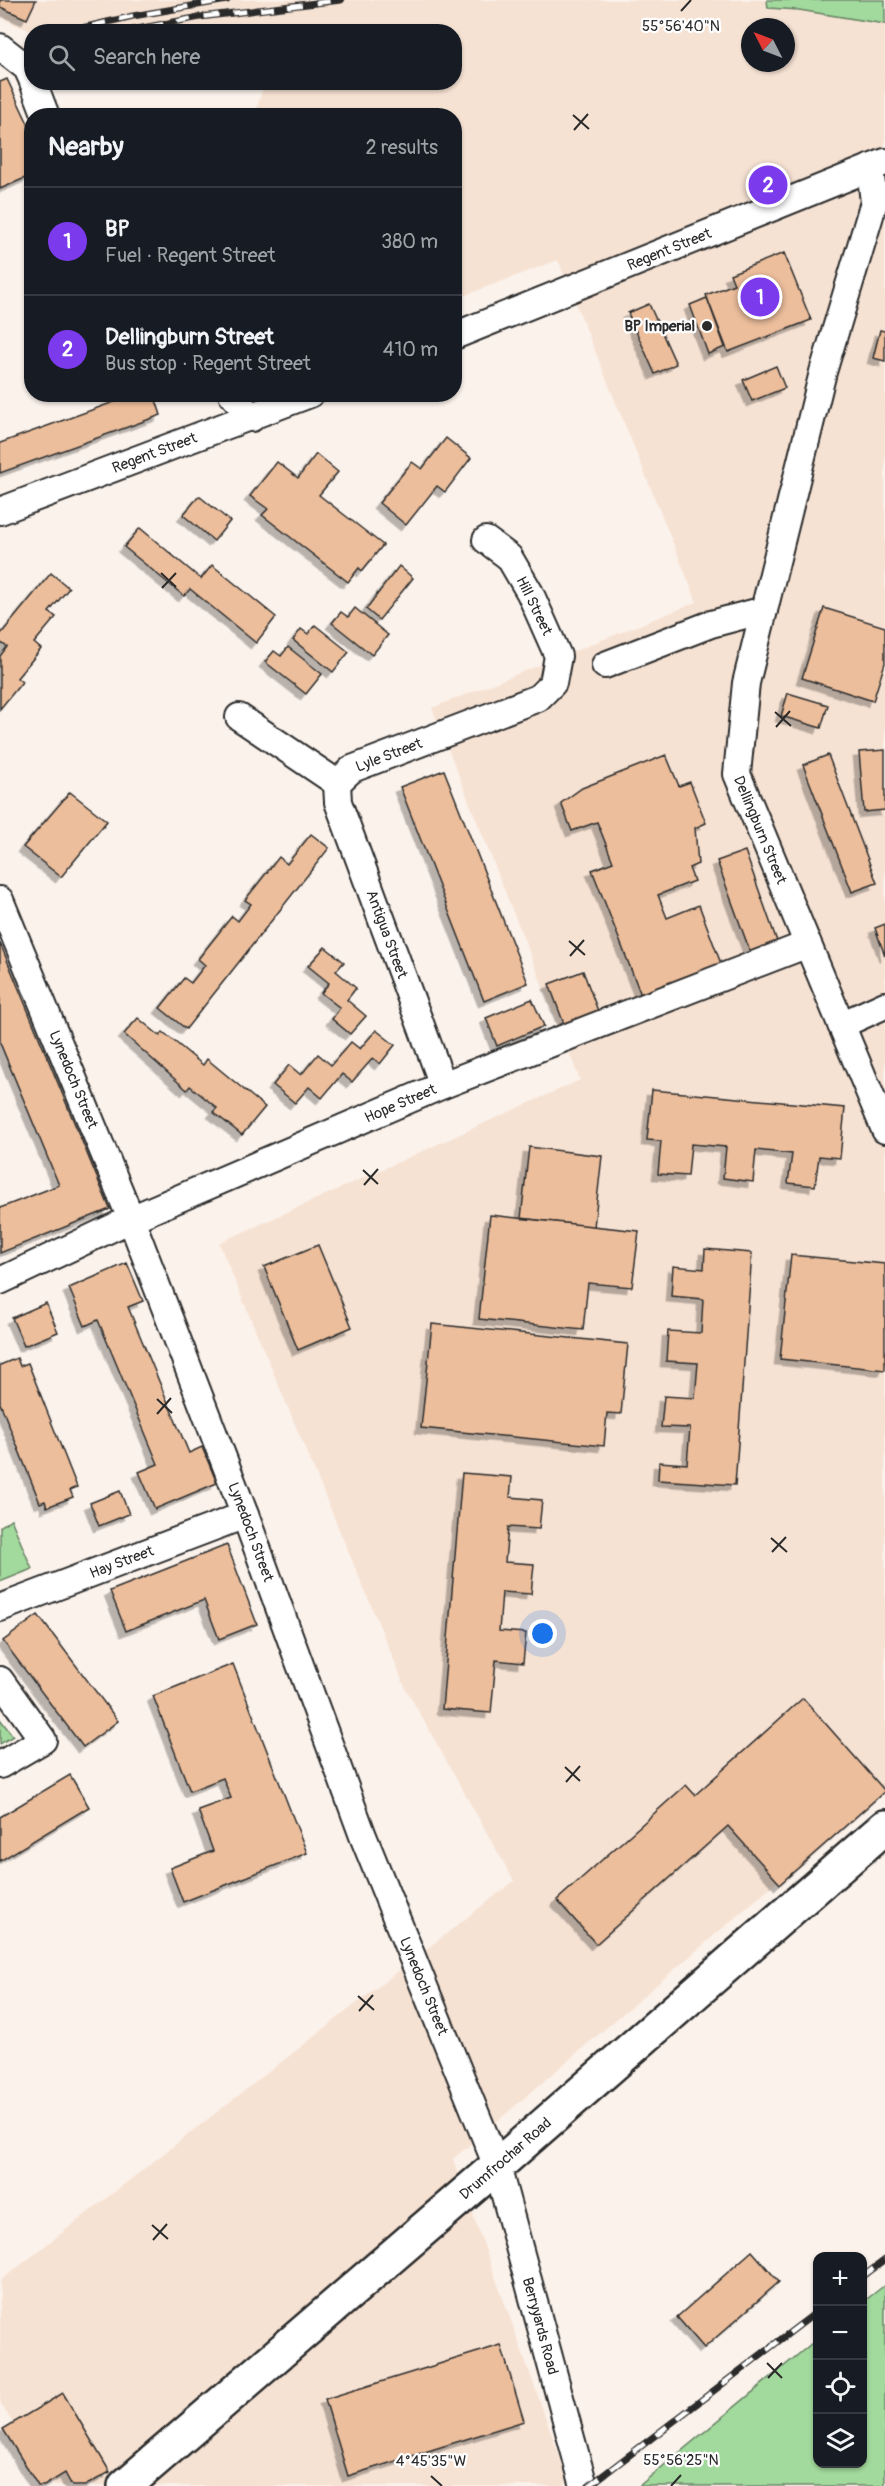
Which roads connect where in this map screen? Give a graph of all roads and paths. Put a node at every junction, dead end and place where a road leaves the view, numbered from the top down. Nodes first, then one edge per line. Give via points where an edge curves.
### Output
1 (0, 47) edge
2 (24, 66) edge
3 (36, 90) edge
4 (43, 108) edge
5 (878, 165) edge
6 (462, 333) edge
7 (239, 402) edge
8 (291, 402) edge
9 (252, 418) junction
10 (0, 511) edge
11 (486, 540) dead end
12 (764, 610) junction
13 (605, 665) dead end
14 (553, 683) joint
15 (239, 717) dead end
16 (337, 783) junction
17 (0, 900) edge
18 (808, 944) junction
19 (885, 1005) edge
20 (841, 1024) junction
21 (443, 1085) junction
22 (885, 1130) edge
23 (131, 1219) junction
24 (0, 1281) edge
25 (245, 1515) junction
26 (0, 1608) edge
27 (0, 1680) edge
28 (0, 1765) edge
29 (885, 1827) edge
30 (497, 2166) junction
31 (125, 2486) edge
32 (584, 2486) edge

1 - 2 street
3 - 4 street
5 - 6 street, Regent Street
5 - 12 street, Dellingburn Street via 874,202 823,372
7 - 9 street
8 - 9 street, Regent Street
9 - 10 street, Regent Street
11 - 14 street, Hill Street via 509,557 530,593 558,656
12 - 13 street via 711,624
12 - 18 street, Dellingburn Street via 746,683 737,774
14 - 16 street, Lyle Street via 538,698 352,769
15 - 16 street
16 - 21 street, Antigua Street via 338,802
17 - 23 street, Lynedoch Street
18 - 20 street, Dellingburn Street
18 - 21 street, Hope Street
19 - 20 street
20 - 22 street, Dellingburn Street
21 - 23 street, Hope Street
23 - 24 street, Hope Street
23 - 25 street, Lynedoch Street
25 - 26 street, Hay Street
25 - 30 street, Lynedoch Street via 363,1836
27 - 28 street via 43,1740
29 - 30 main road, Drumfrochar Road
30 - 31 main road, Drumfrochar Road
30 - 32 street, Berryyards Road

